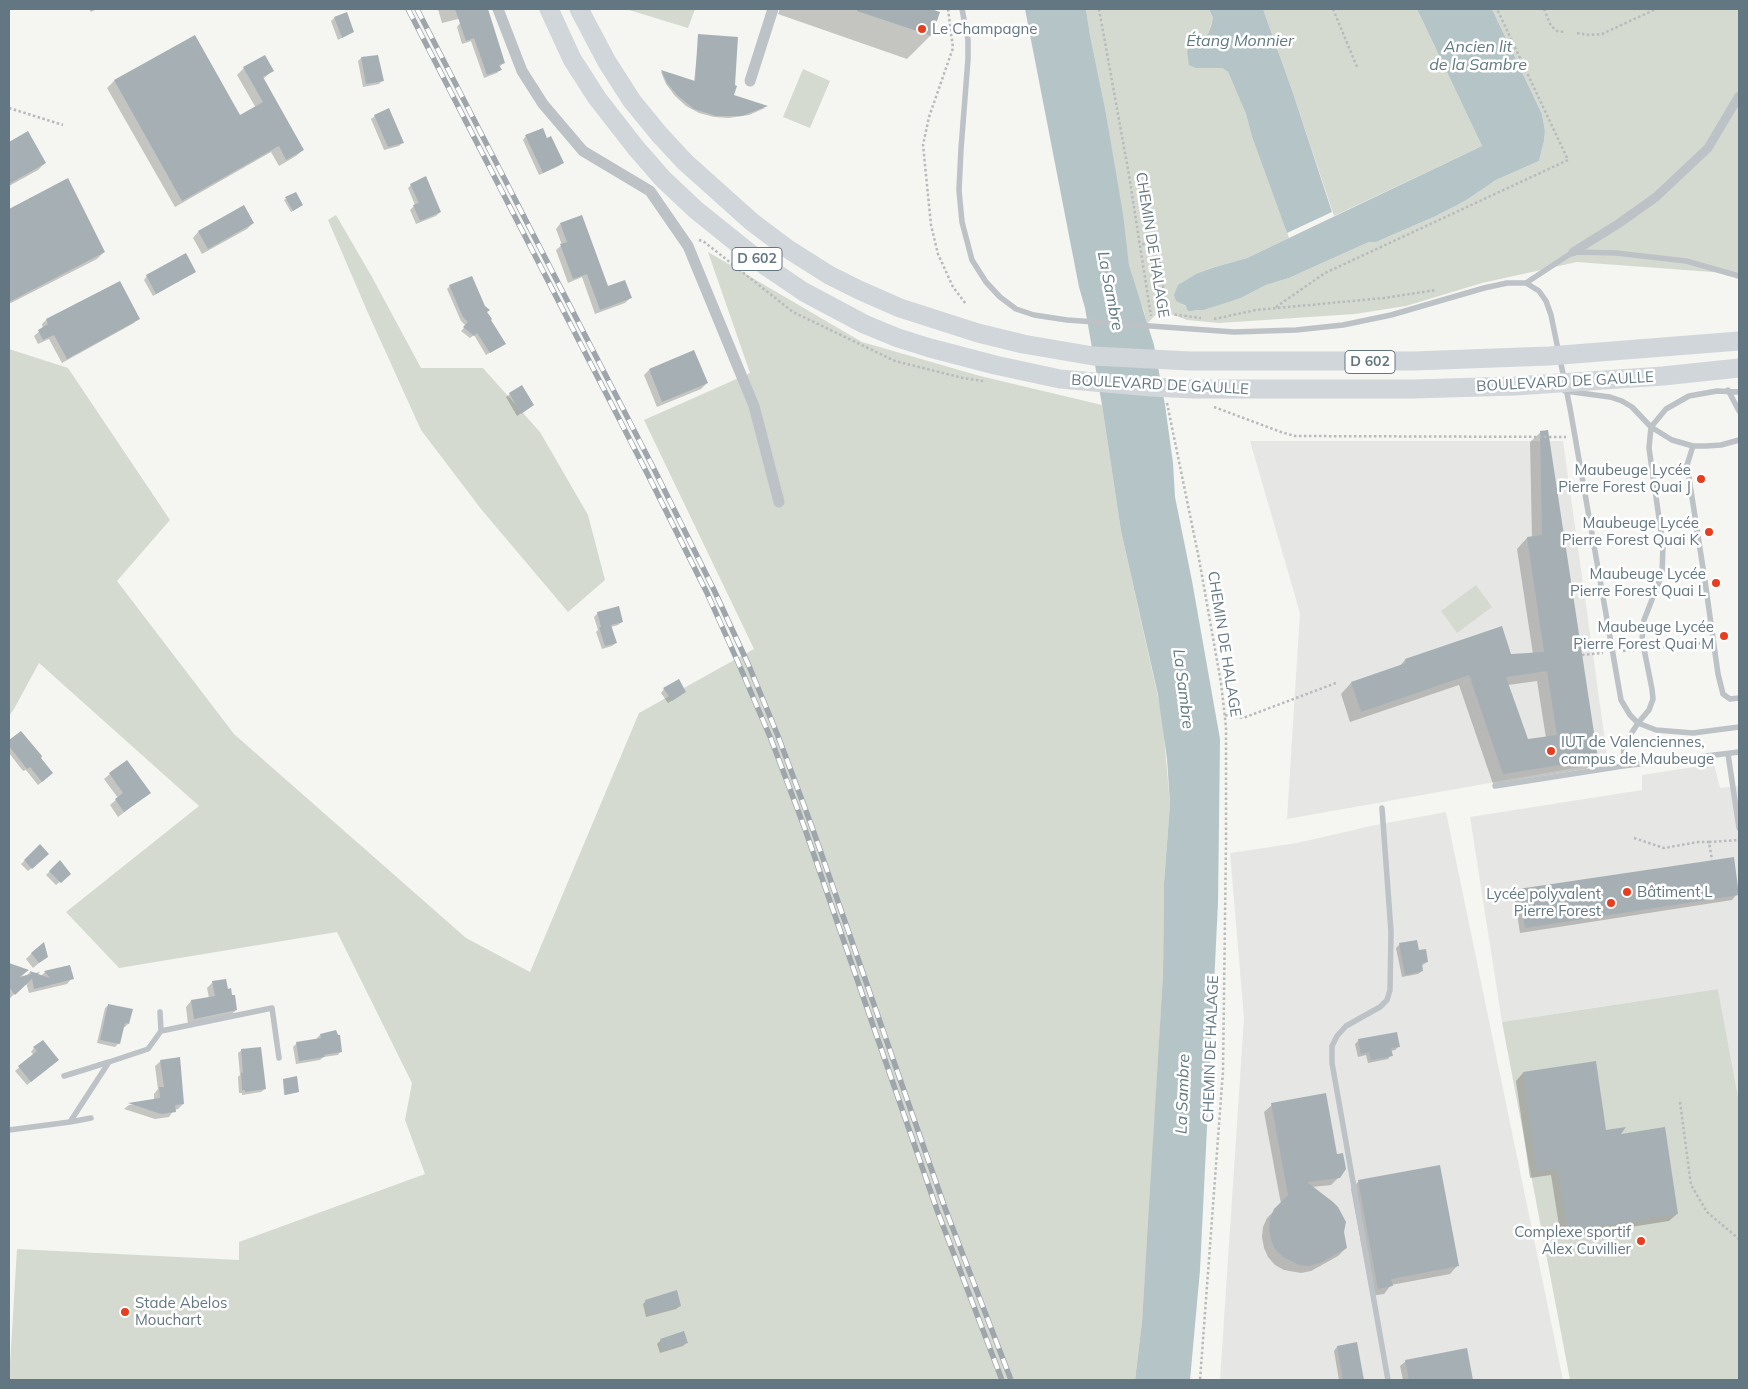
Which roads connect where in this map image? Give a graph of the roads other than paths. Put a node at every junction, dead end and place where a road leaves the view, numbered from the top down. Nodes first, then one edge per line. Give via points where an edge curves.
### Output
1 (498, 9) edge
2 (549, 9) edge
3 (579, 9) edge
4 (773, 9) edge
5 (962, 9) edge
6 (750, 81) dead end
7 (1739, 96) edge
8 (1573, 252) junction
9 (1739, 276) edge
10 (1526, 283) junction
11 (1739, 341) edge
12 (1739, 368) edge
13 (1582, 387) junction
14 (1728, 390) junction
15 (1739, 392) edge
16 (1739, 411) edge
17 (1651, 426) junction
18 (1739, 440) edge
19 (1693, 446) junction
20 (779, 502) dead end
21 (1739, 698) edge
22 (1638, 723) junction
23 (1739, 727) edge
24 (1739, 752) edge
25 (1728, 754) junction
26 (1623, 766) junction
27 (1495, 786) dead end
28 (1382, 808) dead end
29 (1739, 828) edge
30 (160, 1012) dead end
31 (161, 1031) junction
32 (279, 1058) dead end
33 (109, 1062) junction
34 (64, 1076) dead end
35 (91, 1118) dead end
36 (70, 1122) junction
37 (9, 1130) edge
38 (1388, 1380) edge

1 - 20 street via 522,71 543,104 583,151 650,191 688,246 754,406
2 - 13 main road, BOULEVARD DE GAULLE / D 602 via 585,81 663,179 767,267 811,296 898,338 986,363 1060,379 1125,385 1193,389
3 - 11 main road, BOULEVARD DE GAULLE / D 602 via 632,101 659,134 752,222 788,248 859,290 900,308 978,333 1093,356 1190,361 1413,361 1570,355
4 - 6 street
5 - 10 lane via 968,59 959,190 962,222 972,260 986,282 1016,309 1067,320 1192,330 1296,330 1343,325 1391,315 1484,288
7 - 8 street via 1708,148 1656,197
8 - 9 lane via 1686,261
8 - 10 lane
10 - 22 lane via 1539,291 1551,315 1621,700
12 - 13 main road, BOULEVARD DE GAULLE / D 602
13 - 17 lane via 1622,401
14 - 15 lane
14 - 16 lane
14 - 17 lane via 1689,396 1666,409
17 - 19 lane via 1672,440
17 - 22 lane via 1649,448 1663,546 1662,574 1644,620 1642,640 1652,699 1649,710
18 - 19 lane via 1721,445
19 - 21 lane via 1687,465 1718,674 1724,694
22 - 23 lane via 1656,730 1693,733
22 - 26 lane via 1624,745
24 - 25 lane
25 - 26 lane
25 - 29 lane
26 - 27 lane
28 - 38 lane via 1391,932 1390,990 1380,1008 1346,1026 1337,1036 1332,1046 1332,1063
30 - 31 lane
31 - 32 lane via 272,1008
31 - 33 lane via 148,1049
33 - 34 lane
33 - 36 lane
35 - 36 lane
36 - 37 lane

